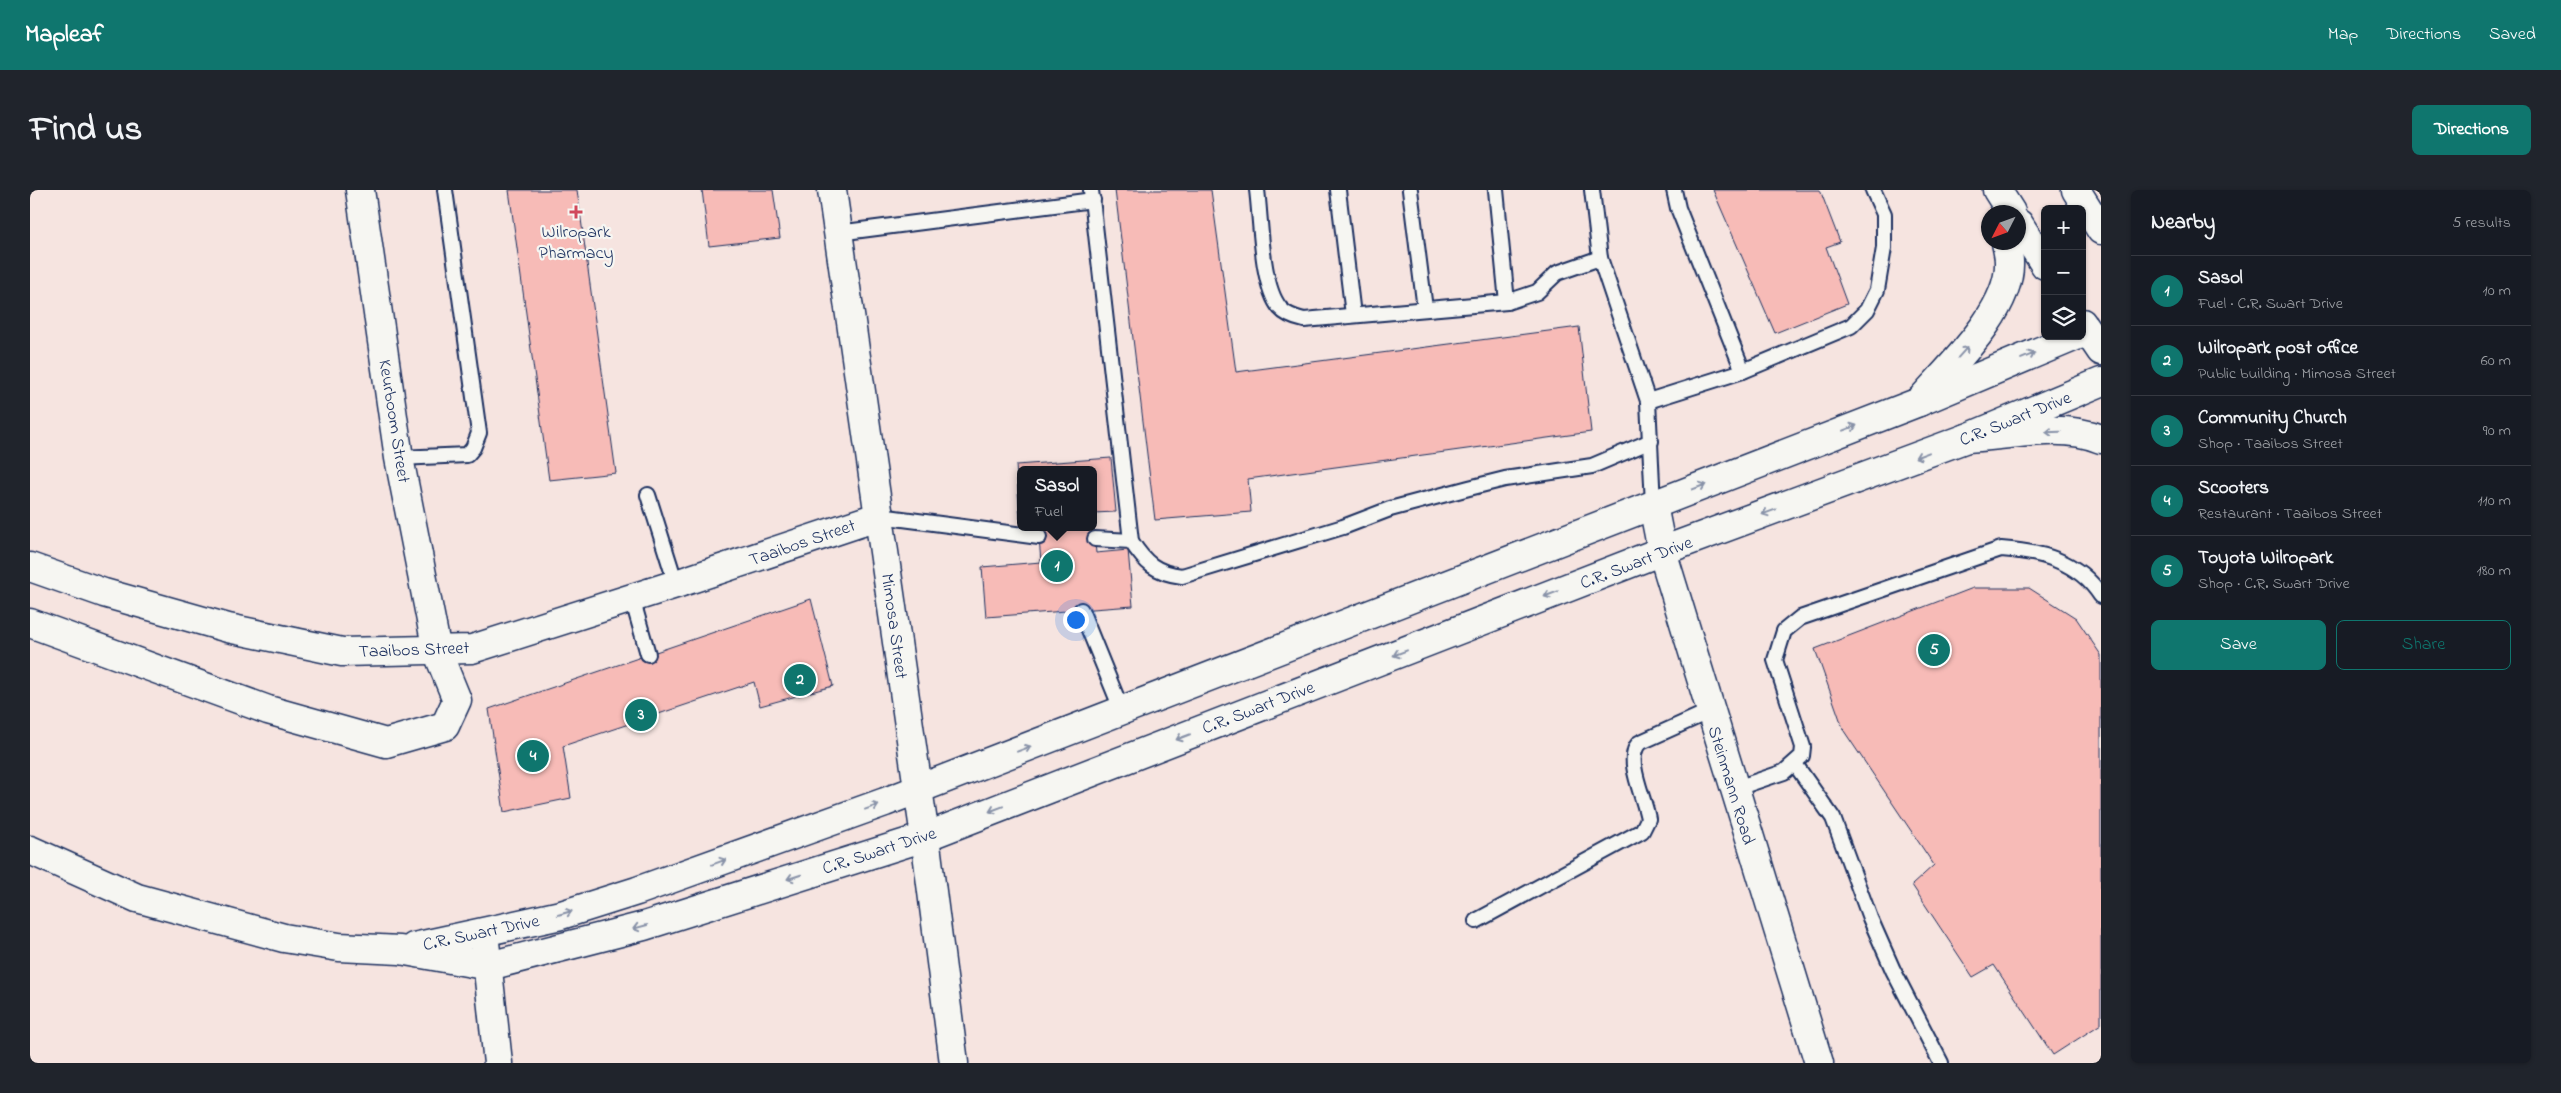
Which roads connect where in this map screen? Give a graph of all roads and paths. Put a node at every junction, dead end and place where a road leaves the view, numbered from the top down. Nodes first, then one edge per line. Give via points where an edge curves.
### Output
1 (360, 190) edge
2 (445, 190) edge
3 (832, 190) edge
4 (1258, 190) edge
5 (1338, 190) edge
6 (1410, 190) edge
7 (1496, 190) edge
8 (1592, 190) edge
9 (1674, 190) edge
10 (1873, 190) edge
11 (1987, 190) edge
12 (1997, 190) edge
13 (2076, 190) edge
14 (1092, 195) edge
15 (1993, 205) edge
16 (2007, 205) edge
17 (2101, 230) edge
18 (838, 233) junction
19 (2026, 236) edge
20 (2007, 250) edge
21 (1600, 258) junction
22 (2041, 258) edge
23 (1507, 302) junction
24 (1425, 309) junction
25 (1353, 315) junction
26 (2088, 334) edge
27 (1744, 371) junction
28 (2101, 382) edge
29 (1648, 401) junction
30 (1919, 402) junction
31 (1967, 438) junction
32 (2101, 438) edge
33 (1651, 441) junction
34 (399, 458) junction
35 (648, 495) dead end
36 (1653, 505) junction
37 (880, 516) junction
38 (1039, 537) dead end
39 (1095, 539) dead end
40 (1131, 541) junction
41 (1662, 552) junction
42 (30, 567) edge
43 (676, 584) junction
44 (2101, 596) edge
45 (632, 598) junction
46 (1081, 610) dead end
47 (30, 623) edge
48 (437, 651) junction
49 (648, 654) dead end
50 (1122, 711) junction
51 (1710, 711) junction
52 (1795, 764) junction
53 (1734, 789) junction
54 (918, 790) junction
55 (925, 837) junction
56 (30, 850) edge
57 (1476, 922) dead end
58 (484, 933) junction
59 (400, 950) junction
60 (489, 966) junction
61 (498, 1063) edge
62 (954, 1063) edge
63 (1819, 1063) edge
64 (1941, 1063) edge

1 - 34 main road, Keurboom Street
2 - 34 lane via 479,433 467,455
3 - 18 main road, Mimosa Street
4 - 25 lane via 1268,287 1280,308 1292,317 1304,320
5 - 25 lane
6 - 24 lane
7 - 23 lane
8 - 21 lane
9 - 27 lane via 1678,208
10 - 27 lane via 1884,214 1884,248 1877,290 1867,310 1851,326
11 - 15 main road
12 - 16 main road
13 - 17 main road
14 - 18 lane
14 - 40 lane
18 - 37 main road, Mimosa Street
19 - 22 main road
30 -> 20 main road via 1973,340 1994,310 2004,289 2009,262
21 - 23 lane via 1557,272 1537,292
21 - 29 lane
23 - 24 lane
24 - 25 lane
30 -> 26 main road, C.R. Swart Drive
27 - 29 lane
28 - 31 main road, C.R. Swart Drive
29 - 33 lane
36 -> 30 main road, C.R. Swart Drive
32 -> 31 main road via 2067,431
31 -> 41 main road, C.R. Swart Drive
33 - 36 lane
33 - 40 lane via 1592,466 1468,488 1390,509 1343,527 1182,576 1164,574 1148,563
34 - 48 main road, Keurboom Street
35 - 43 lane
36 - 41 main road, Steinmann Road
36 - 50 main road, C.R. Swart Drive
37 - 38 lane
37 - 43 main road, Taaibos Street
37 - 54 main road, Mimosa Street
39 - 40 lane
41 - 51 main road, Steinmann Road
41 -> 55 main road, C.R. Swart Drive
42 - 48 main road, Taaibos Street via 104,593 228,628 342,652
43 - 45 main road, Taaibos Street
44 - 52 lane via 2095,586 2057,558 2001,549 1800,618 1784,632 1775,660 1803,746 1802,756
45 - 48 main road, Taaibos Street via 472,649
45 - 49 lane
46 - 50 lane
47 - 48 main road, Keurboom Street via 268,710 386,743 444,726 457,700
54 -> 50 main road, C.R. Swart Drive
51 - 53 main road, Steinmann Road
51 - 57 lane via 1634,749 1633,762 1648,819 1642,831
52 - 53 lane via 1784,772
52 - 64 lane via 1833,818 1870,918
53 - 63 main road, Steinmann Road
54 - 55 main road, Mimosa Street
58 -> 54 main road, C.R. Swart Drive via 636,891
55 -> 60 main road, C.R. Swart Drive via 644,926
55 - 62 main road, Mimosa Street
56 - 59 main road, C.R. Swart Drive via 137,898 284,938 339,947
58 - 59 main road, C.R. Swart Drive
58 - 60 main road
59 - 60 main road, C.R. Swart Drive
60 - 61 main road

